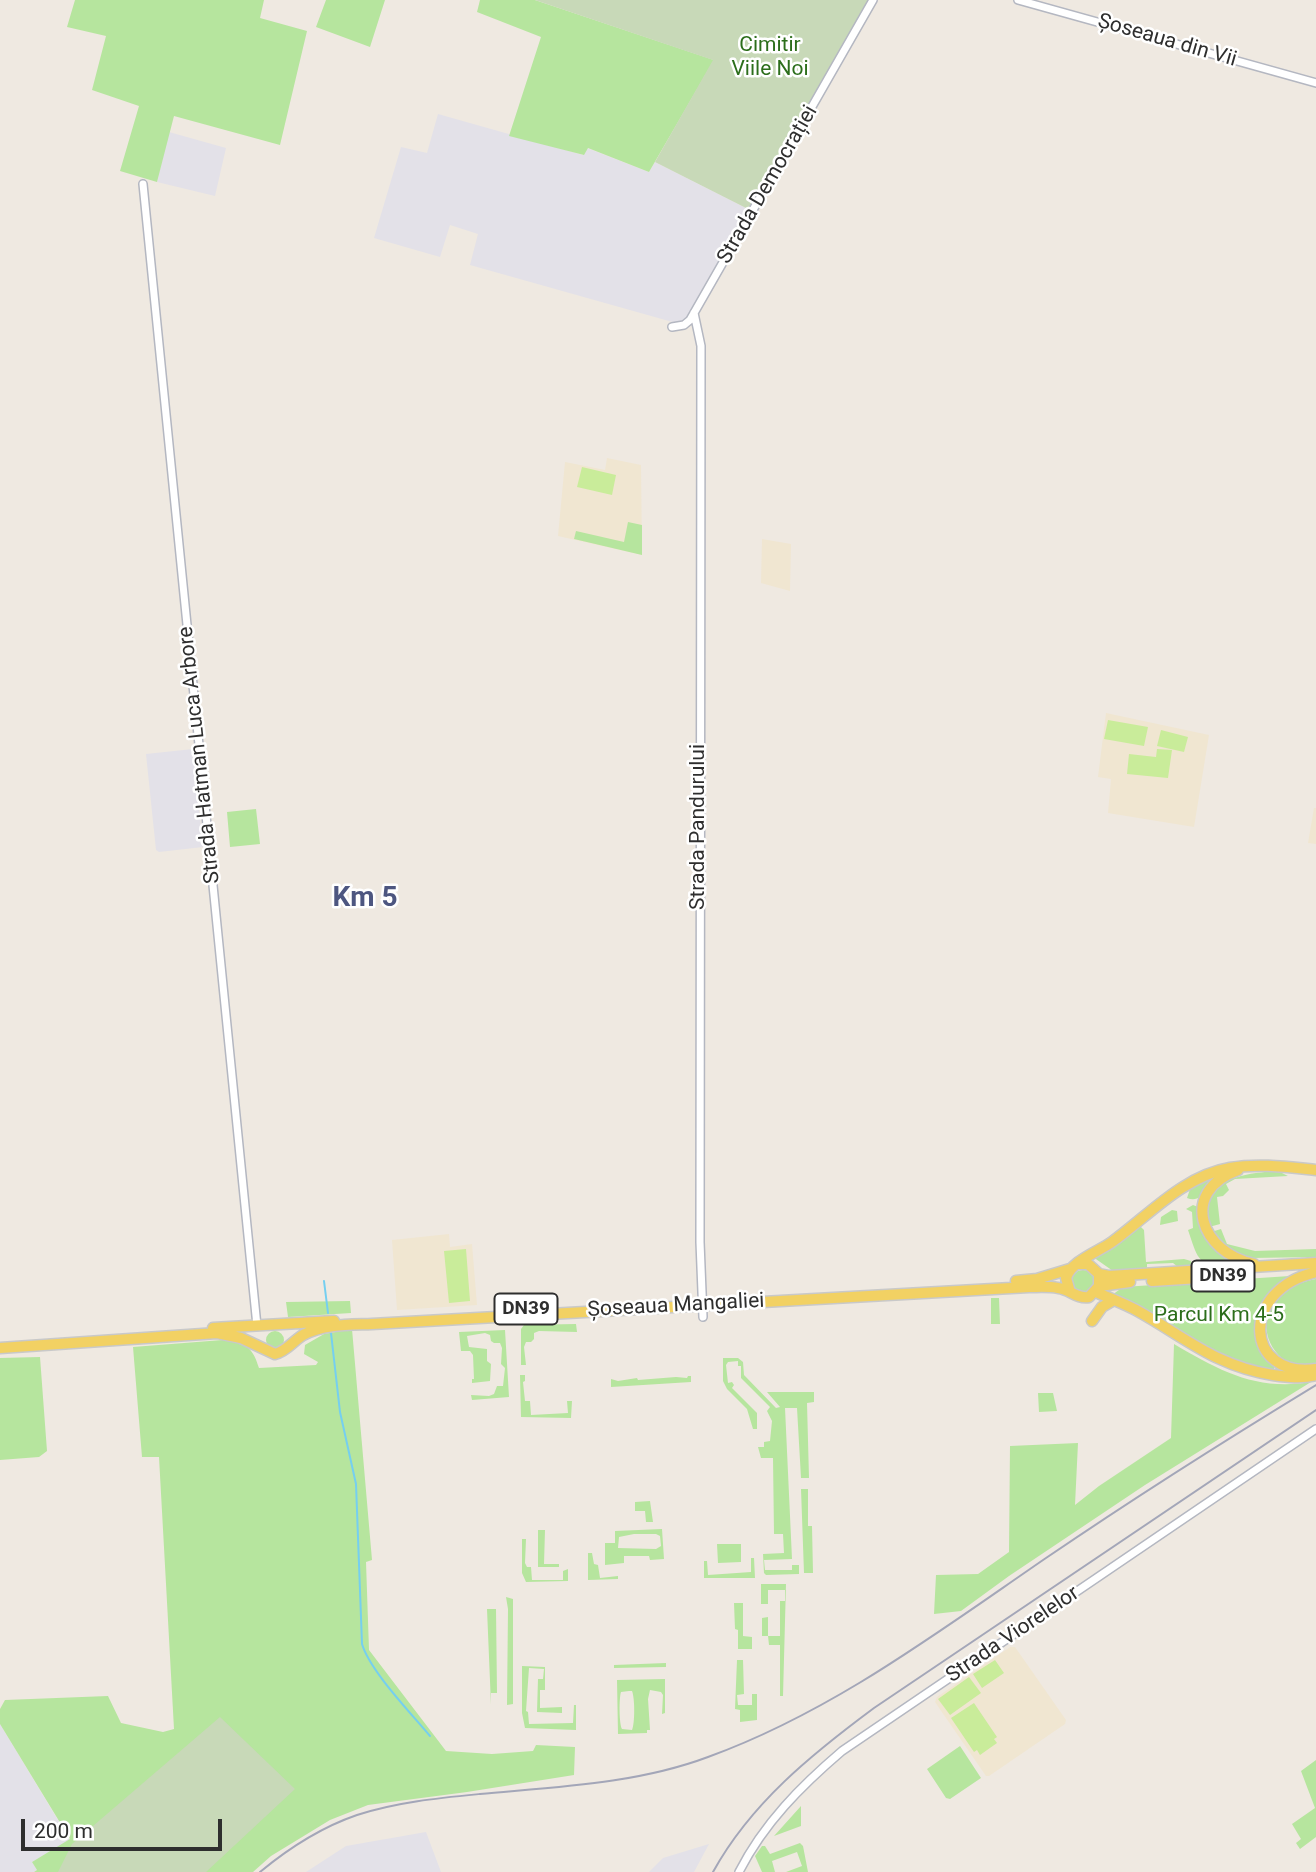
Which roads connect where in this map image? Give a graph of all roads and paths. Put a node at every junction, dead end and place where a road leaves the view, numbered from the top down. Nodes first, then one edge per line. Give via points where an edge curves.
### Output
1 (873, 0) edge
2 (1018, 0) edge
3 (1316, 83) edge
4 (143, 184) dead end
5 (694, 313) junction
6 (672, 327) dead end
7 (1252, 1166) junction
8 (1316, 1170) edge
9 (1316, 1264) edge
10 (1074, 1266) junction
11 (1268, 1267) junction
12 (1316, 1271) edge
13 (1099, 1274) junction
14 (1098, 1289) junction
15 (1070, 1292) junction
16 (1114, 1300) junction
17 (701, 1301) junction
18 (703, 1317) dead end
19 (1092, 1321) dead end
20 (279, 1324) junction
21 (257, 1326) junction
22 (0, 1342) edge
23 (0, 1348) edge
24 (263, 1349) junction
25 (284, 1351) junction
26 (1289, 1369) junction
27 (1316, 1369) edge
28 (1274, 1375) junction
29 (1316, 1375) edge
30 (1316, 1429) edge
31 (739, 1872) edge

1 - 5 street, Strada Democrației
2 - 3 street, Șoseaua din Vii
4 - 21 street, Strada Hatman Luca Arbore
5 - 6 street via 686,324
5 - 17 street, Strada Pandurului via 701,336
7 - 8 main road
7 - 10 main road, Șoseaua Mangaliei via 1228,1168 1195,1181
7 - 11 main road via 1213,1186 1203,1201 1202,1214 1207,1233 1222,1250 1241,1261
9 - 11 main road
10 - 13 main road via 1092,1266
10 - 15 main road via 1066,1278
10 - 17 main road, Șoseaua Mangaliei / DN39 via 1031,1281
11 - 13 main road
12 - 14 main road, DN39
12 - 26 main road via 1281,1287 1262,1312 1262,1340
13 - 14 main road
14 - 15 main road, DN39 via 1081,1298
14 - 16 main road
15 - 17 main road, Șoseaua Mangaliei / DN39 via 1029,1287
16 - 19 main road
16 - 28 main road via 1216,1359
17 - 18 street, Strada Pandurului
17 - 20 main road, Șoseaua Mangaliei / DN39
17 - 25 main road, Șoseaua Mangaliei / DN39 via 334,1327 306,1334
20 - 21 main road, Șoseaua Mangaliei / DN39
20 - 25 main road via 289,1338
21 - 22 main road, Șoseaua Mangaliei / DN39
21 - 24 main road
23 - 24 main road via 217,1333
24 - 25 main road via 271,1354
26 - 27 main road
26 - 28 main road
28 - 29 main road
30 - 31 street, Strada Viorelelor via 842,1751 782,1808

